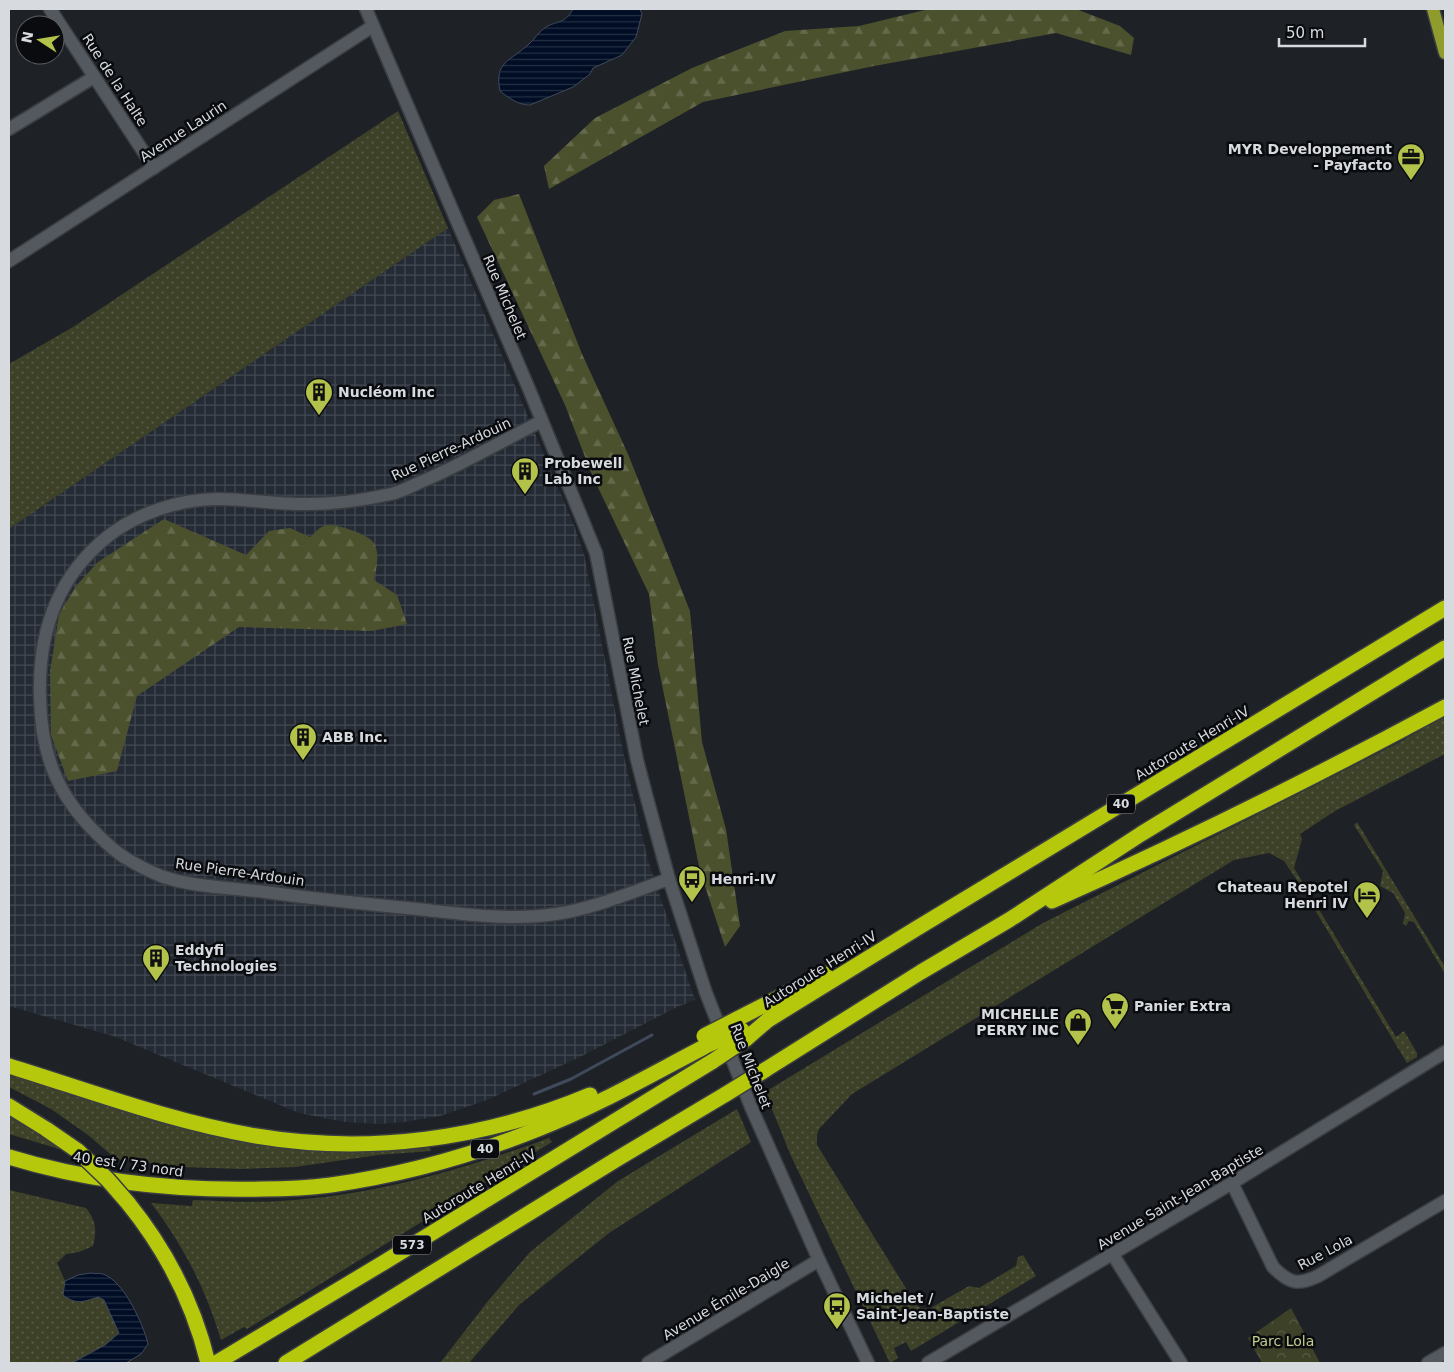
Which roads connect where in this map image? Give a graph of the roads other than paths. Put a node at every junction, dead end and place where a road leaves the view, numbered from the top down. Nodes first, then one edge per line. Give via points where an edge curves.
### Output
1 (50, 9) edge
2 (366, 9) edge
3 (1432, 9) edge
4 (373, 26) junction
5 (1445, 53) edge
6 (94, 76) junction
7 (9, 129) edge
8 (154, 168) junction
9 (9, 261) edge
10 (542, 421) junction
11 (1445, 608) edge
12 (1445, 648) edge
13 (1445, 707) edge
14 (669, 879) junction
15 (1009, 920) junction
16 (914, 930) junction
17 (741, 1029) junction
18 (706, 1040) junction
19 (1445, 1052) edge
20 (9, 1066) edge
21 (9, 1106) edge
22 (9, 1157) edge
23 (1232, 1183) junction
24 (1445, 1201) edge
25 (1113, 1255) junction
26 (819, 1260) junction
27 (1445, 1353) edge
28 (1177, 1362) edge
29 (208, 1363) edge
30 (216, 1363) edge
31 (286, 1363) edge
32 (648, 1363) edge
33 (868, 1363) edge
34 (928, 1363) edge
35 (1428, 1363) edge

1 - 6 street, Rue de la Halte
2 - 4 street, Rue Michelet
3 - 5 main road
4 - 8 street, Avenue Laurin
4 - 10 street, Rue Michelet
6 - 7 street
6 - 8 street, Rue de la Halte
8 - 9 street, Avenue Laurin
10 - 14 street, Rue Michelet via 596,554 637,760
10 - 14 street, Rue Pierre-Ardouin via 457,466 396,493 340,503 215,499 176,504 136,519 110,534 76,568 50,616 42,645 39,676 44,742 57,783 80,817 112,849 162,876 198,884 509,918 557,914 598,905
11 - 16 highway, Autoroute Henri-IV / 40
12 - 15 highway via 1142,834
13 - 15 highway via 1151,857
14 - 26 street, Rue Michelet via 706,993 751,1107
15 - 31 highway, bridge
16 - 17 highway
16 - 17 highway, Autoroute Henri-IV / 40 via 768,1020
17 - 18 highway, bridge
17 - 30 highway, Autoroute Henri-IV / 573, bridge via 713,1061
18 - 20 highway via 548,1111 456,1135 381,1144 320,1144 226,1130 178,1119
18 - 22 highway, 40 est / 73 nord / 40 via 561,1119 463,1156 388,1176 291,1188 186,1188 132,1184
19 - 23 street, Avenue Saint-Jean-Baptiste
21 - 29 highway, bridge via 78,1151 128,1203 172,1268 187,1300
23 - 24 street, Rue Lola via 1273,1267 1294,1282 1318,1276
23 - 25 street, Avenue Saint-Jean-Baptiste
25 - 28 street
25 - 34 street, Avenue Saint-Jean-Baptiste
26 - 32 street, Avenue Émile-Daigle
26 - 33 street, Rue Michelet
27 - 35 street

